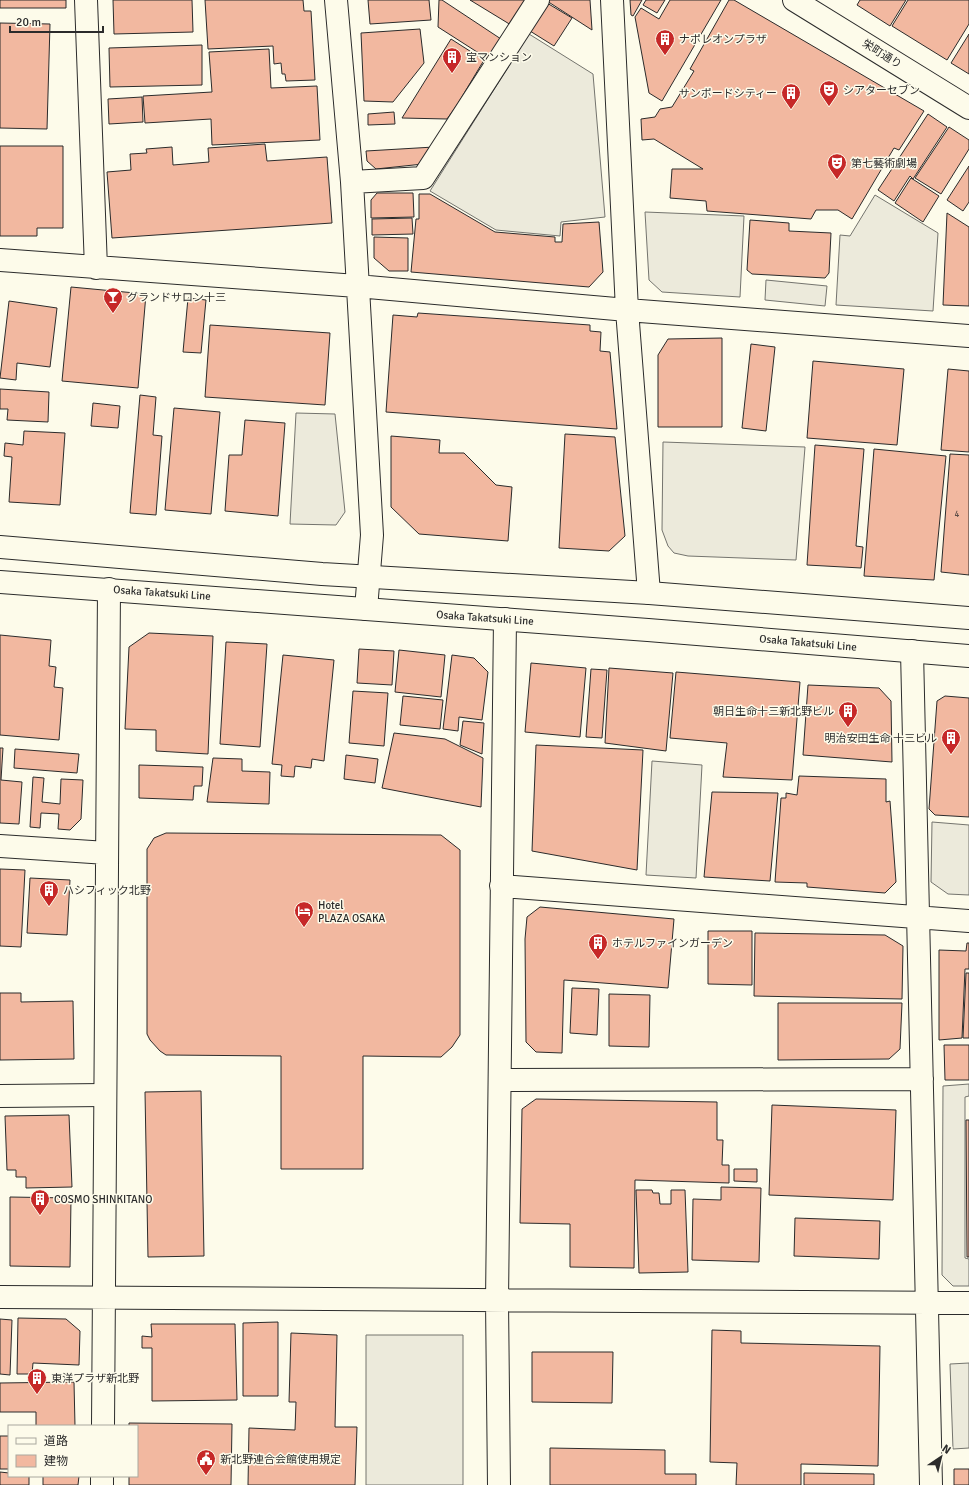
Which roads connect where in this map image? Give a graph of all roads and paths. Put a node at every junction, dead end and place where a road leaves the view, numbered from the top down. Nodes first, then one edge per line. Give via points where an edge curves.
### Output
1 (86, 0) edge
2 (336, 0) edge
3 (538, 0) edge
4 (612, 0) edge
5 (794, 0) edge
6 (969, 108) edge
7 (352, 182) junction
8 (0, 260) edge
9 (96, 268) junction
10 (357, 286) junction
11 (626, 310) junction
12 (969, 336) edge
13 (0, 547) edge
14 (369, 577) junction
15 (0, 582) edge
16 (109, 589) junction
17 (649, 593) junction
18 (366, 609) junction
19 (969, 618) edge
20 (505, 619) junction
21 (912, 652) junction
22 (969, 656) edge
23 (0, 846) edge
24 (107, 853) junction
25 (502, 886) junction
26 (918, 918) junction
27 (969, 921) edge
28 (922, 1079) junction
29 (500, 1080) junction
30 (105, 1095) junction
31 (0, 1096) edge
32 (0, 1297) edge
33 (104, 1298) junction
34 (497, 1301) junction
35 (927, 1303) junction
36 (969, 1303) edge
37 (103, 1425) edge
38 (499, 1485) edge
39 (931, 1485) edge

1 - 9 street
2 - 7 street
3 - 7 street via 423,178
4 - 11 street
5 - 6 street, 栄町通り
7 - 10 street
8 - 9 street
9 - 10 street
10 - 11 street
10 - 14 street via 372,535
11 - 12 street
11 - 17 street
13 - 14 street
14 - 17 street
14 - 18 street
15 - 16 street, Osaka Takatsuki Line
16 - 18 street, Osaka Takatsuki Line
16 - 24 street
17 - 19 street
18 - 20 street, Osaka Takatsuki Line
20 - 21 street, Osaka Takatsuki Line
20 - 25 street
21 - 22 street, Osaka Takatsuki Line
21 - 26 street
23 - 24 street
24 - 30 street
25 - 26 street
25 - 29 street
26 - 27 street
26 - 28 street
28 - 29 street
28 - 35 street
29 - 34 street
30 - 31 street
30 - 33 street
32 - 33 street
33 - 34 street
33 - 37 street
34 - 35 street
34 - 38 street
35 - 36 street
35 - 39 street

